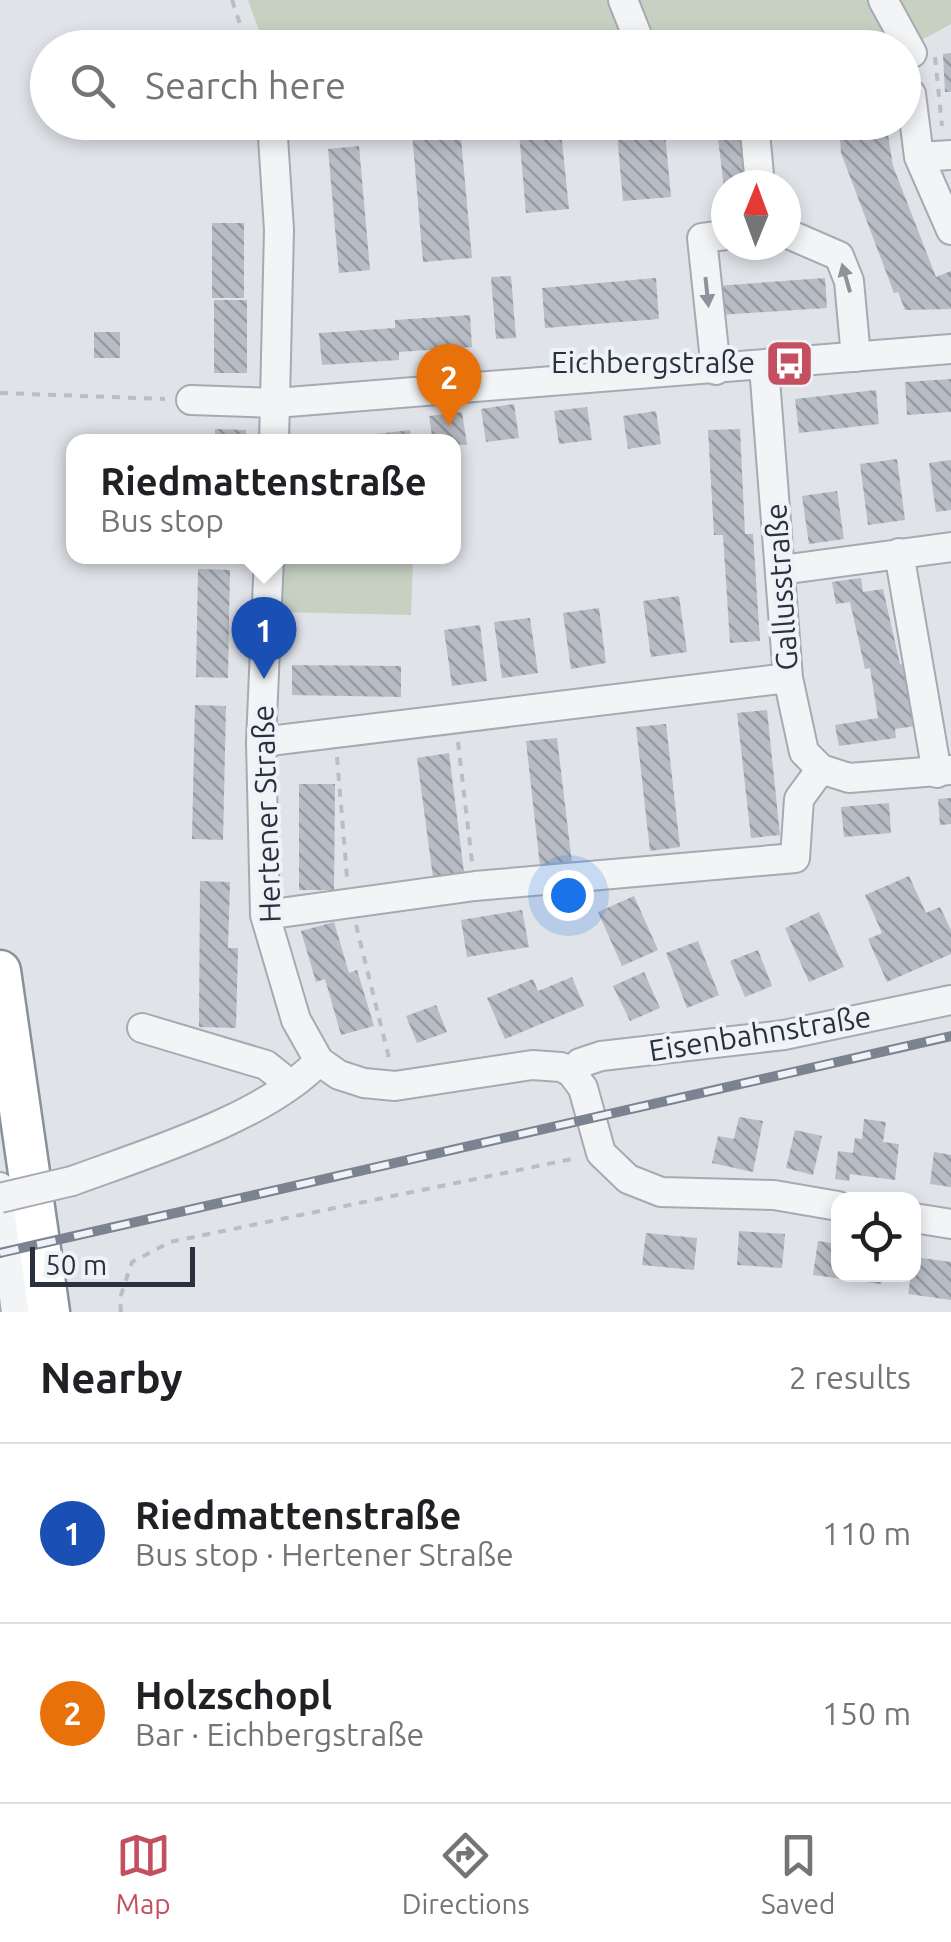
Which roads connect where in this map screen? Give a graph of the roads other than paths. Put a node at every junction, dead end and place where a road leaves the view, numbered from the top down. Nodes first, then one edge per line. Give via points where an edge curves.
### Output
1 (623, 0) edge
2 (883, 0) edge
3 (635, 30) edge
4 (905, 30) edge
5 (921, 117) edge
6 (273, 140) edge
7 (756, 140) edge
8 (938, 156) edge
9 (759, 170) edge
10 (951, 230) edge
11 (711, 237) edge
12 (801, 240) edge
13 (951, 349) edge
14 (856, 357) junction
15 (764, 366) junction
16 (716, 370) junction
17 (190, 400) road end
18 (276, 403) junction
19 (274, 434) edge
20 (951, 547) edge
21 (899, 553) junction
22 (269, 564) edge
23 (781, 570) junction
24 (788, 678) junction
25 (262, 742) junction
26 (821, 769) junction
27 (944, 772) edge
28 (265, 915) junction
29 (0, 971) edge
30 (951, 1000) edge
31 (142, 1028) dead end
32 (0, 1061) edge
33 (319, 1061) junction
34 (572, 1072) junction
35 (291, 1085) junction
36 (0, 1187) edge
37 (0, 1198) edge
38 (831, 1205) edge
39 (921, 1219) edge
40 (951, 1224) edge
41 (16, 1312) edge
42 (36, 1312) edge
43 (49, 1312) edge

1 - 3 street
2 - 4 street
5 - 8 street
6 - 18 street
7 - 9 street
8 - 10 street
11 -> 16 street via 702,238
14 -> 12 street via 849,281 839,256
13 - 14 street
14 - 15 street
15 - 16 street
15 - 23 street, Gallusstraße
16 - 18 street
17 - 18 street
18 - 19 street
20 - 21 street
21 - 23 street
21 - 27 street
22 - 25 street, Hertener Straße
23 - 24 street, Gallusstraße
24 - 25 street
24 - 26 street, Gallusstraße via 804,752
25 - 28 street, Hertener Straße
26 - 27 street via 849,778
26 - 28 street via 799,800 795,858 475,886
28 - 33 street, Hertener Straße via 296,1020
29 - 43 highway
30 - 34 street, Eisenbahnstraße via 784,1035 601,1056
31 - 35 street via 266,1065
32 - 42 highway
33 - 34 street via 364,1083 395,1086 532,1065
33 - 35 street
34 - 38 street via 583,1088 601,1154 628,1179 662,1192 774,1195
35 - 37 street, bridge via 194,1136 72,1181
36 - 41 street
39 - 40 street

